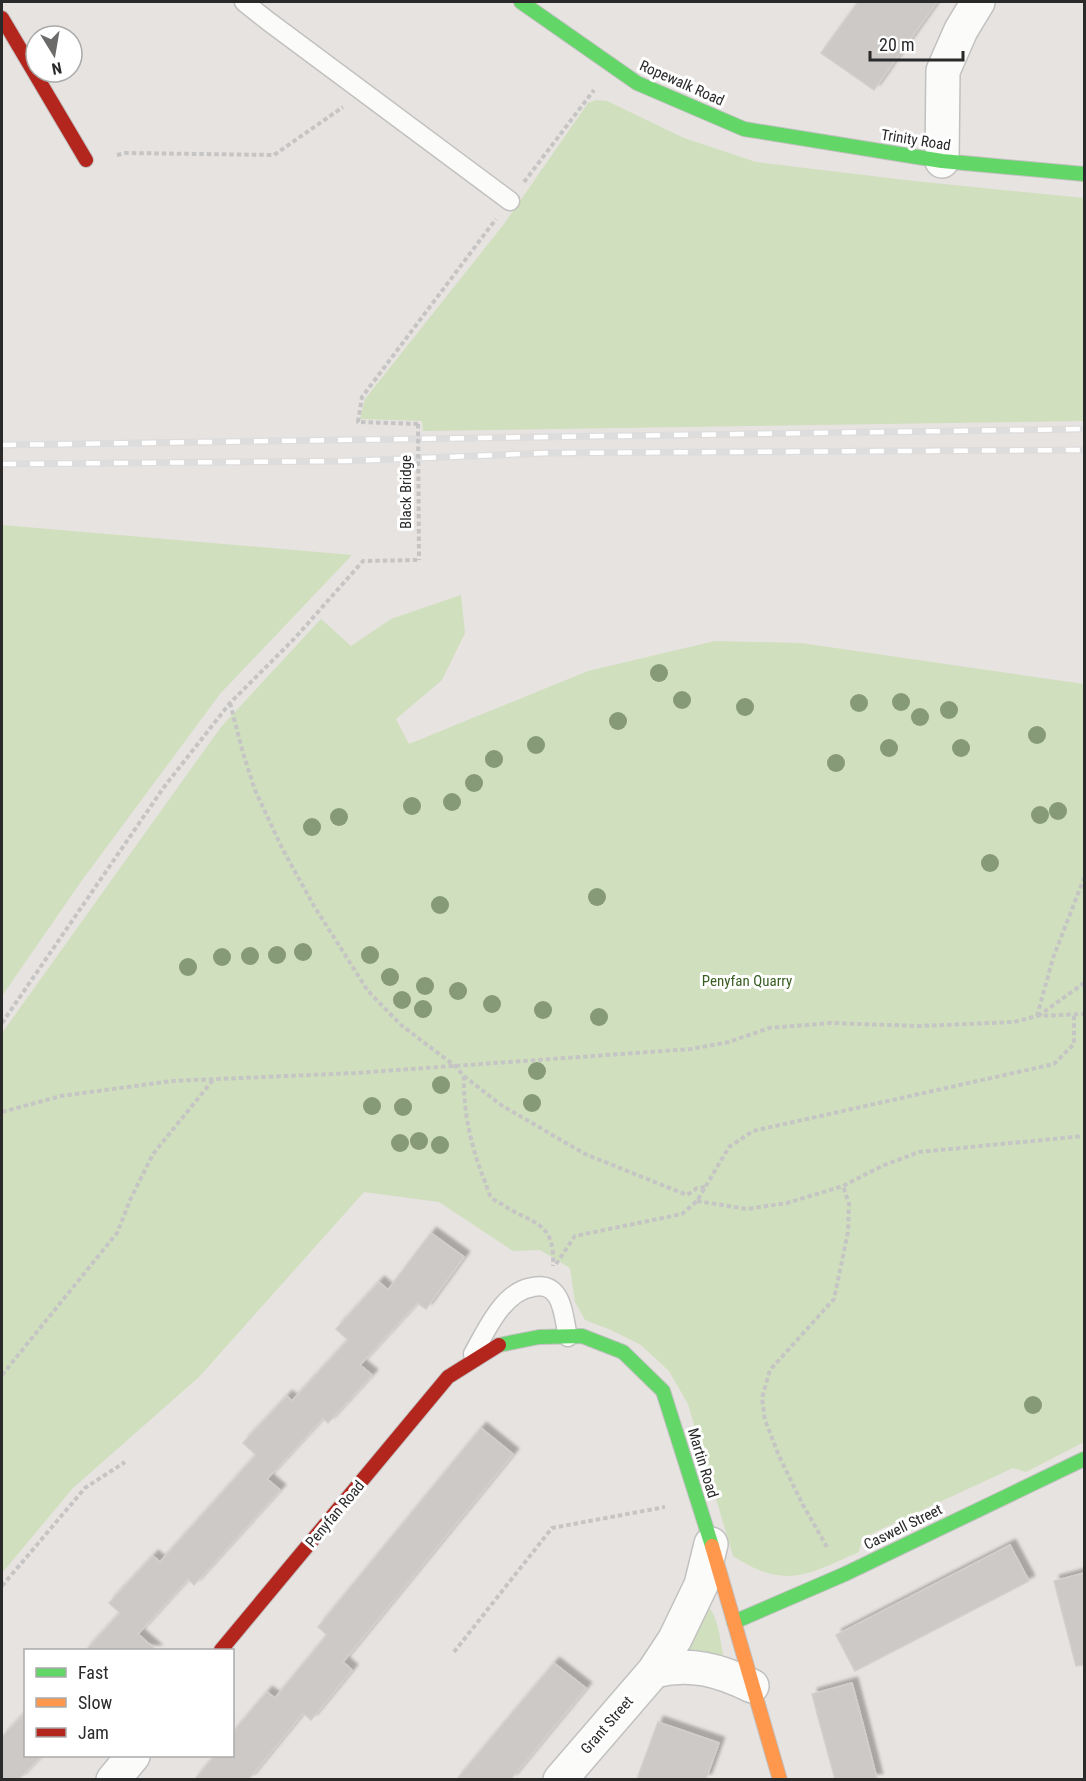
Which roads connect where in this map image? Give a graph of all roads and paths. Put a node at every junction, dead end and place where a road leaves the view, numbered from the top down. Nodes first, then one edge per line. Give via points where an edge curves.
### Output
1 (244, 2) edge
2 (521, 2) edge
3 (978, 2) edge
4 (2, 18) edge
5 (612, 67) junction
6 (365, 92) junction
7 (744, 129) joint
8 (86, 160) joint
9 (942, 161) junction
10 (1084, 174) edge
11 (510, 201) junction
12 (230, 704) junction
13 (1084, 878) edge
14 (1084, 983) edge
15 (1084, 1014) edge
16 (1074, 1015) junction
17 (1037, 1016) junction
18 (2, 1023) edge
19 (455, 1066) junction
20 (464, 1076) junction
21 (213, 1080) junction
22 (2, 1112) edge
23 (1084, 1136) edge
24 (843, 1186) junction
25 (705, 1187) junction
26 (697, 1201) junction
27 (568, 1337) junction
28 (467, 1363) junction
29 (2, 1375) edge
30 (448, 1377) joint
31 (1084, 1459) edge
32 (125, 1462) dead end
33 (666, 1507) dead end
34 (711, 1544) junction
35 (845, 1574) junction
36 (2, 1586) edge
37 (734, 1622) junction
38 (222, 1649) edge
39 (454, 1652) dead end
40 (654, 1671) junction
41 (752, 1686) junction
42 (131, 1757) edge
43 (113, 1779) edge
44 (560, 1779) edge
45 (780, 1779) edge

1 - 6 lane
2 - 5 street, Ropewalk Road
3 - 9 street via 944,71
4 - 8 street
5 - 7 street, Ropewalk Road via 637,83
5 - 11 path
6 - 8 path via 274,155 126,153
6 - 11 lane
7 - 9 street, Trinity Road
9 - 10 street, Trinity Road
11 - 12 path, Black Bridge, bridge via 362,397 358,422 418,424 419,560 363,561
12 - 18 path via 164,787
12 - 19 path via 255,790 314,906 368,991 401,1025
13 - 17 path via 1053,958
14 - 17 path
15 - 16 path
16 - 17 path
16 - 25 path via 1074,1044 1054,1064 753,1131 729,1147
17 - 19 path via 1014,1022 831,1023 769,1028 691,1050
19 - 20 path
19 - 21 path
20 - 25 path via 501,1105 585,1154 687,1195
20 - 26 path via 470,1132 491,1197 548,1233 554,1251 553,1269 575,1236 682,1214
21 - 22 path via 172,1081 61,1096
21 - 29 path via 153,1154 117,1233
23 - 24 path via 919,1152
24 - 26 path via 787,1203 747,1209
24 - 35 path via 849,1204 848,1232 834,1299 770,1370 762,1398 765,1420 784,1466
25 - 26 path
27 - 28 street, Martin Road via 539,1337 495,1346
27 - 28 lane via 558,1298 549,1288 527,1287 506,1303
27 - 34 street, Martin Road via 582,1336 623,1352 663,1391
28 - 30 street, Martin Road
30 - 38 street, Penyfan Road
31 - 35 street, Caswell Street
32 - 36 path via 85,1488
33 - 39 path via 552,1528
34 - 37 street, Martin Road
34 - 40 street, Grant Street via 701,1585 675,1639
35 - 37 street, Caswell Street
37 - 41 street, Martin Road
40 - 41 street via 674,1666 696,1667 726,1673
40 - 44 street, Grant Street
41 - 45 street, Martin Road
42 - 43 street

